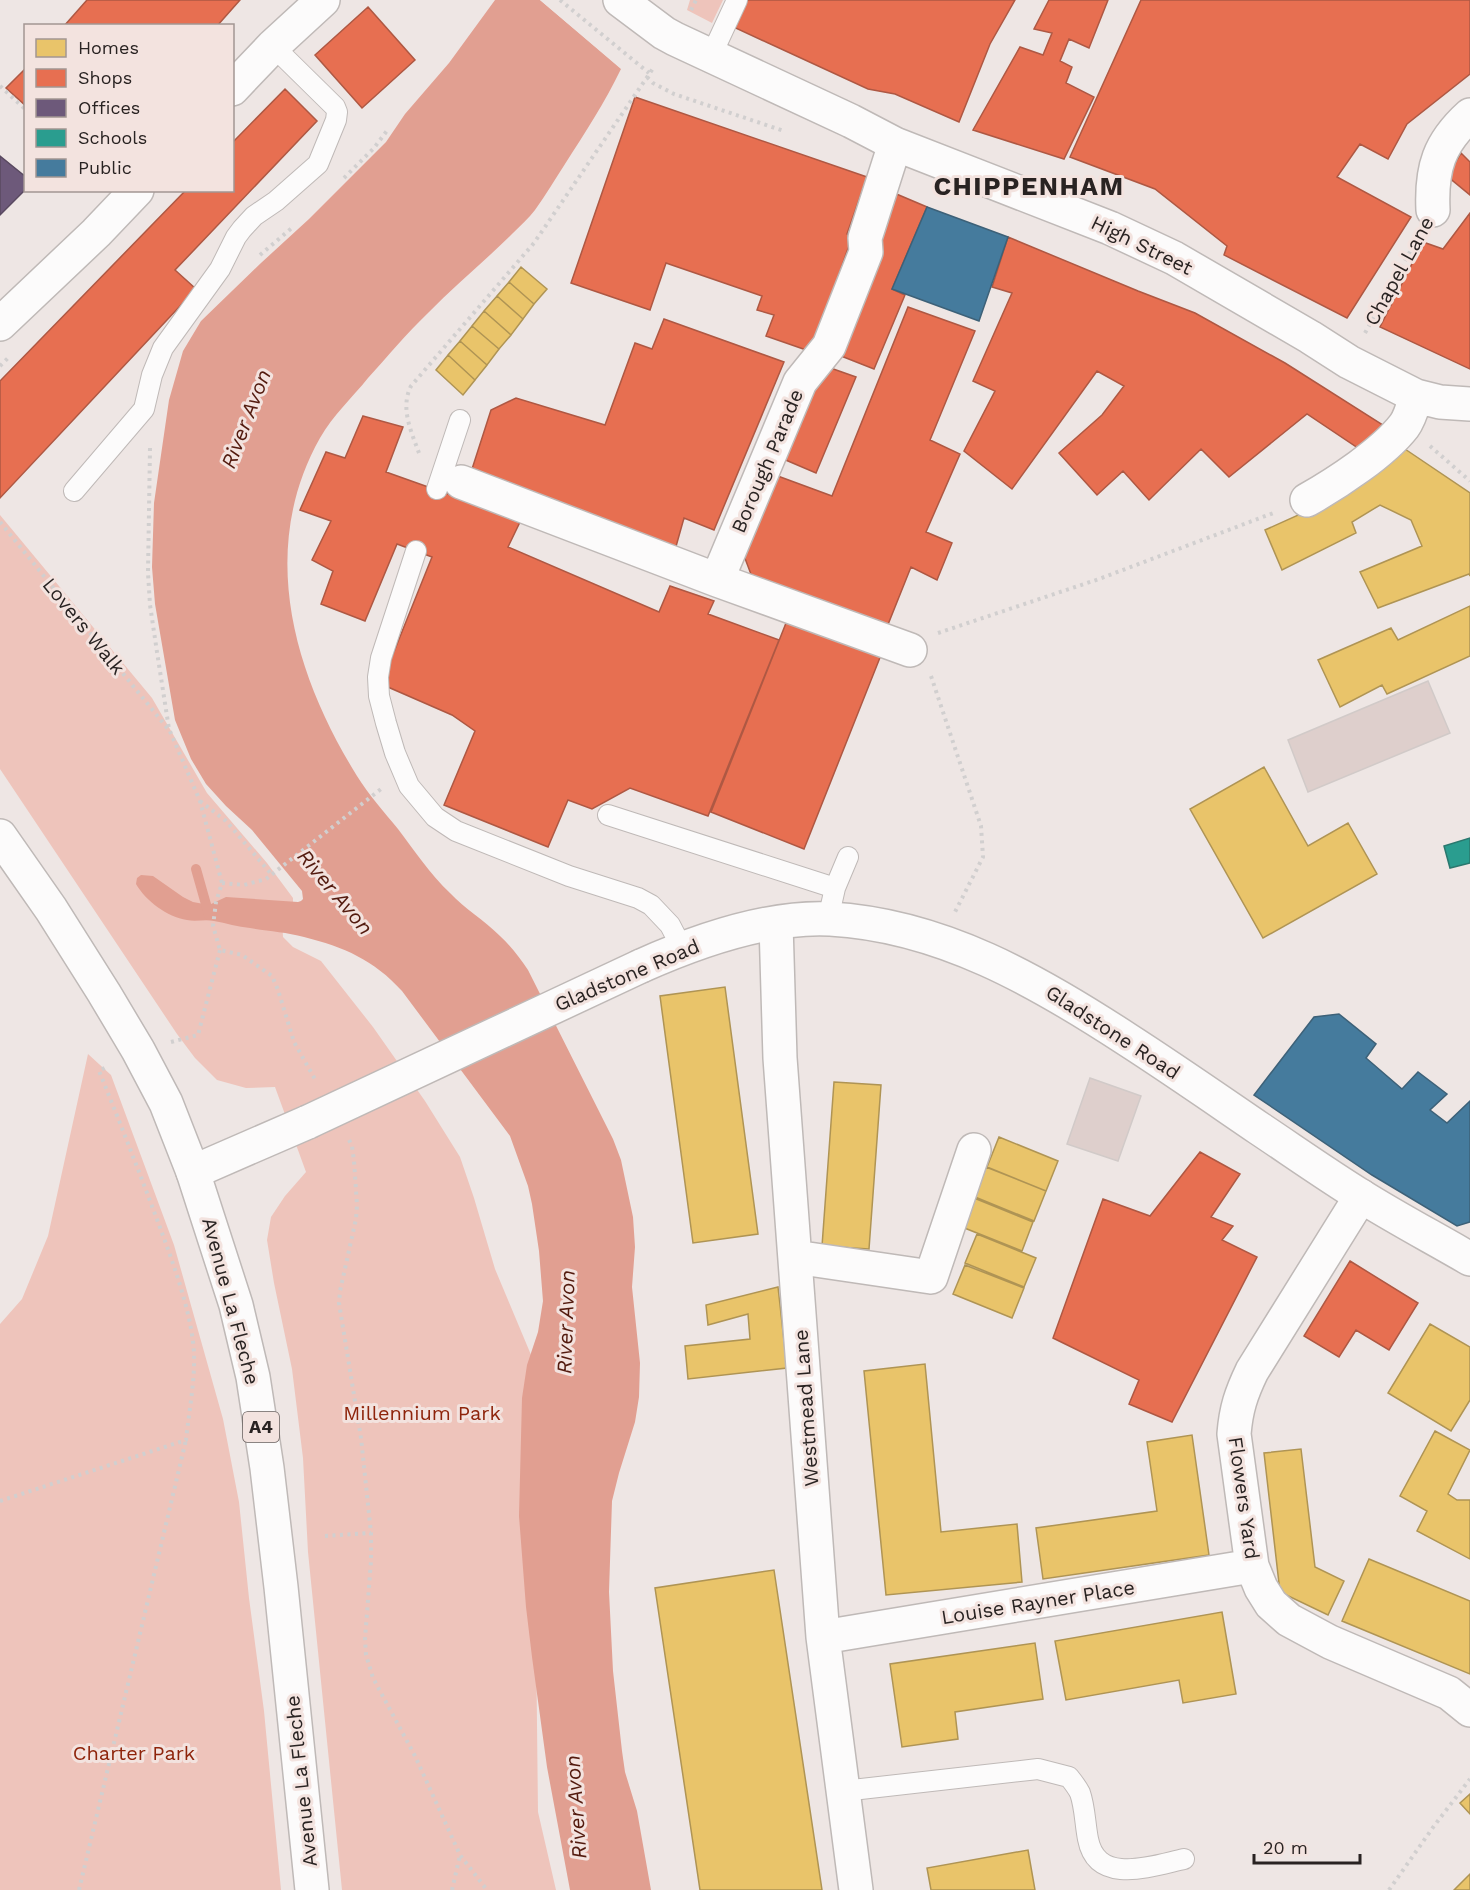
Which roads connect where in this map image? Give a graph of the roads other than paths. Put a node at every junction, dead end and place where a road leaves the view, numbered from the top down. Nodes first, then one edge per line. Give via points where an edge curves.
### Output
1 (323, 0) edge
2 (620, 0) edge
3 (736, 0) edge
4 (273, 46) junction
5 (711, 56) junction
6 (234, 87) edge
7 (1470, 115) edge
8 (895, 144) junction
9 (135, 192) edge
10 (1433, 210) road end
11 (35, 292) junction
12 (0, 302) edge
13 (0, 324) edge
14 (1416, 396) junction
15 (1469, 404) edge
16 (460, 420) dead end
17 (446, 482) joint
18 (74, 491) dead end
19 (1307, 500) road end
20 (416, 551) dead end
21 (717, 580) junction
22 (904, 648) road end
23 (608, 815) dead end
24 (0, 836) edge
25 (848, 858) dead end
26 (835, 888) junction
27 (828, 919) junction
28 (776, 924) junction
29 (682, 948) junction
30 (974, 1150) dead end
31 (193, 1172) junction
32 (1361, 1196) junction
33 (795, 1257) junction
34 (1470, 1259) edge
35 (1252, 1566) junction
36 (823, 1637) junction
37 (1470, 1710) edge
38 (843, 1791) junction
39 (1184, 1859) dead end
40 (312, 1890) edge
41 (856, 1890) edge

1 - 4 street
2 - 5 street, High Street via 670,36
3 - 5 lane
4 - 6 street
4 - 18 lane via 335,107 336,118 320,162 254,216 236,237 220,269 163,348 144,409
5 - 8 street, High Street
7 - 10 street, Chapel Lane via 1445,142 1435,164
8 - 14 street, High Street via 1110,228 1174,258 1348,362
8 - 21 street, Borough Parade via 865,238 866,252 829,346 800,382
9 - 11 street
11 - 12 street
11 - 13 street
14 - 15 street, High Street
14 - 19 street via 1405,425 1359,466
16 - 17 lane
17 - 21 street
20 - 29 lane via 378,677 389,733 409,786 435,816 456,831 651,905 670,925
21 - 22 street
23 - 26 lane
24 - 31 street, Avenue La Fleche / A4 via 51,909 138,1050 166,1103
25 - 26 lane
26 - 27 lane
27 - 28 street, Gladstone Road
27 - 32 street, Gladstone Road via 933,937 1048,989
28 - 29 street, Gladstone Road
28 - 33 street, Westmead Lane via 780,1058
29 - 31 street, Gladstone Road, bridge
30 - 33 street via 932,1277
31 - 40 street, Avenue La Fleche / A4 via 236,1305 254,1377 280,1575
32 - 34 street, Gladstone Road
32 - 35 street, Flowers Yard via 1252,1371 1235,1414 1234,1434
33 - 36 street, Westmead Lane
35 - 36 street, Louise Rayner Place
35 - 37 street, Flowers Yard via 1271,1604 1288,1620 1449,1693
36 - 38 street, Westmead Lane
38 - 39 lane via 1038,1769 1069,1777 1079,1792 1091,1851 1111,1869 1142,1868
38 - 41 street, Westmead Lane

